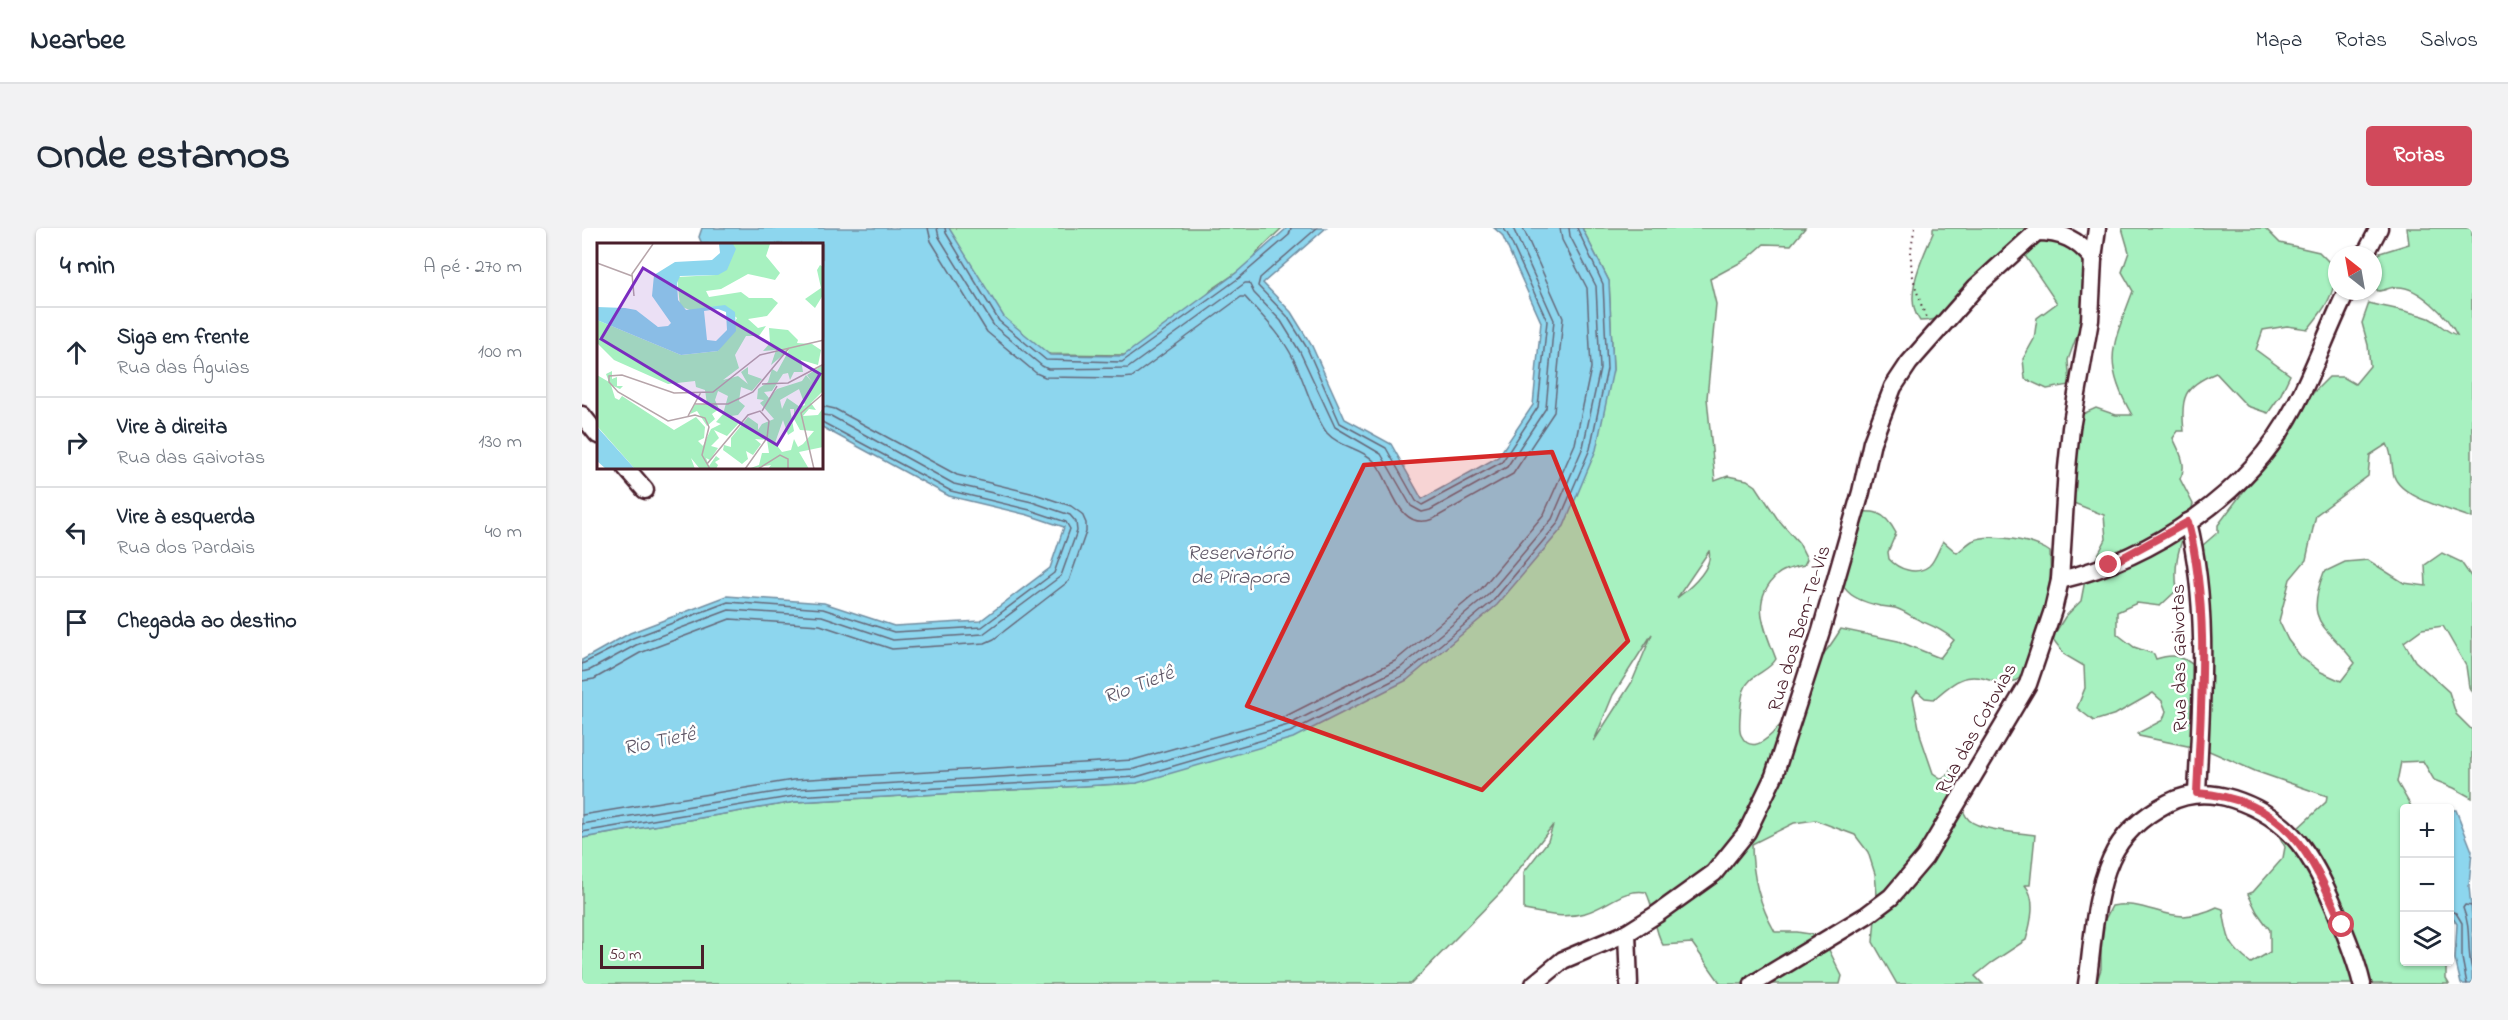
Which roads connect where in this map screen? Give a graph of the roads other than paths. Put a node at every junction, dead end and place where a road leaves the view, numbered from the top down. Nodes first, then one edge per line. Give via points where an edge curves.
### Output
1 (2097, 228) edge
2 (2379, 228) edge
3 (2039, 230) edge
4 (2370, 246) edge
5 (2093, 259) junction
6 (2343, 300) edge
7 (582, 416) edge
8 (597, 434) edge
9 (628, 470) edge
10 (645, 490) dead end
11 (2188, 522) junction
12 (2061, 580) junction
13 (2197, 793) junction
14 (1627, 933) junction
15 (1534, 984) edge
16 (1629, 984) edge
17 (1753, 984) edge
18 (2088, 984) edge
19 (2362, 984) edge

1 - 5 street, Rua das Cotovias
2 - 4 street
3 - 5 street via 2067,236
3 - 14 street, Rua dos Bem-Te-Vis via 1976,287 1932,335 1893,387 1872,442 1821,632 1774,776 1747,832 1714,873
5 - 12 street, Rua das Cotovias via 2090,320 2067,468
6 - 11 street via 2309,380 2281,432 2241,480
7 - 8 street
9 - 10 street
11 - 12 street via 2109,565
11 - 13 street, Rua das Gaivotas via 2200,596 2202,674
12 - 17 street, Rua das Cotovias via 2028,684 1925,857 1891,897
13 - 18 street via 2152,811 2127,833 2111,859 2100,894
13 - 19 street via 2244,803 2273,818 2293,835 2322,878
14 - 15 street, Rua dos Bem-Te-Vis via 1563,960
14 - 16 street

